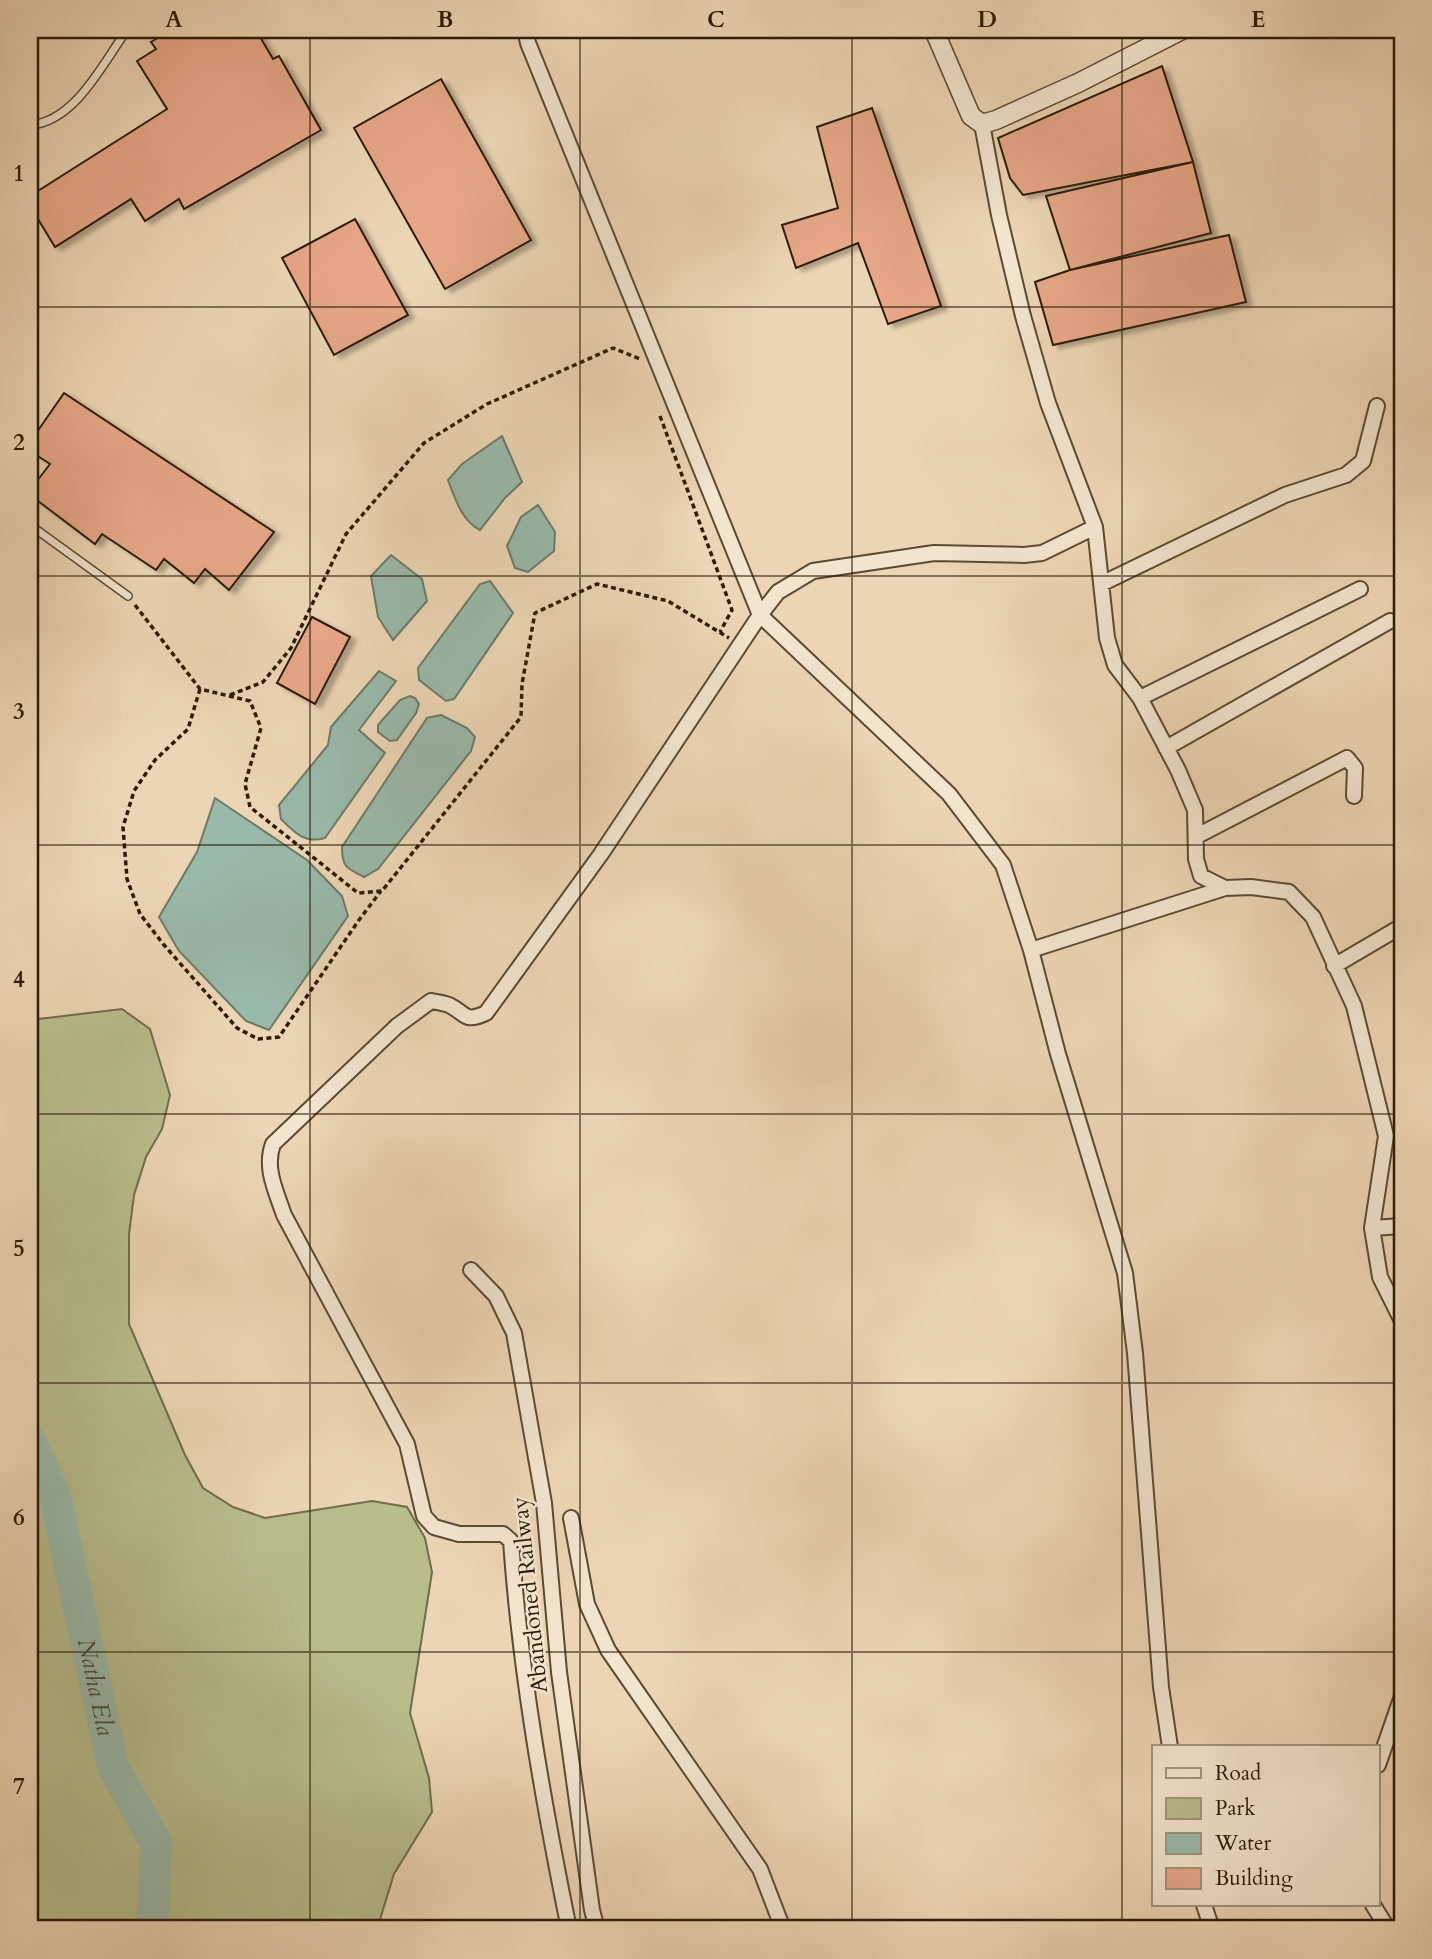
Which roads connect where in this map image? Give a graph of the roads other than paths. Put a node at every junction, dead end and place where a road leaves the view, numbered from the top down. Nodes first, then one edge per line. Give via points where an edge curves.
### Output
1 (127, 30) edge
2 (525, 30) edge
3 (934, 30) edge
4 (1182, 30) edge
5 (982, 124) junction
6 (30, 125) edge
7 (1377, 405) dead end
8 (30, 525) edge
9 (1095, 527) junction
10 (1101, 584) junction
11 (1360, 589) dead end
12 (128, 596) road end
13 (760, 615) junction
14 (1390, 621) dead end
15 (1140, 698) junction
16 (1166, 748) junction
17 (1354, 796) dead end
18 (1196, 836) junction
19 (1225, 888) junction
20 (1402, 926) edge
21 (1031, 950) junction
22 (1334, 966) junction
23 (1402, 1226) edge
24 (1372, 1228) junction
25 (471, 1270) dead end
26 (1402, 1321) edge
27 (571, 1518) dead end
28 (1402, 1696) edge
29 (1170, 1745) edge
30 (1380, 1759) edge
31 (1204, 1906) edge
32 (1374, 1906) edge
33 (569, 1929) edge
34 (597, 1929) edge
35 (783, 1929) edge
36 (1212, 1929) edge
37 (1388, 1929) edge

1 - 6 lane via 77,100 60,116
2 - 13 street
3 - 5 street via 971,116
4 - 5 street via 1078,83
5 - 9 street via 1023,316 1048,402
7 - 10 street via 1363,461 1346,475 1285,495
8 - 12 lane
9 - 10 street
9 - 13 street via 1042,552 1024,555 934,553 813,570 778,592
10 - 15 street via 1115,664
11 - 15 street
13 - 21 street via 949,794 1003,866
13 - 33 street via 601,854 486,1013 465,1017 449,1005 431,1001 419,1008 274,1144 269,1157 284,1215 407,1444 424,1516 434,1527 459,1534 503,1534 511,1541 521,1648
14 - 16 street
15 - 16 street
16 - 18 street via 1195,810
17 - 18 street via 1355,768 1347,758
18 - 19 street via 1201,876
19 - 21 street
19 - 22 street via 1289,892 1313,917
20 - 22 street
21 - 29 street via 1125,1273 1136,1353 1160,1687
22 - 24 street via 1354,1006 1386,1136
23 - 24 street
24 - 26 street via 1380,1277
25 - 34 street, Abandoned Railway via 496,1296 514,1333 544,1503 559,1672
27 - 35 street via 587,1604 608,1650 760,1869
28 - 30 street
31 - 36 street
32 - 37 street

